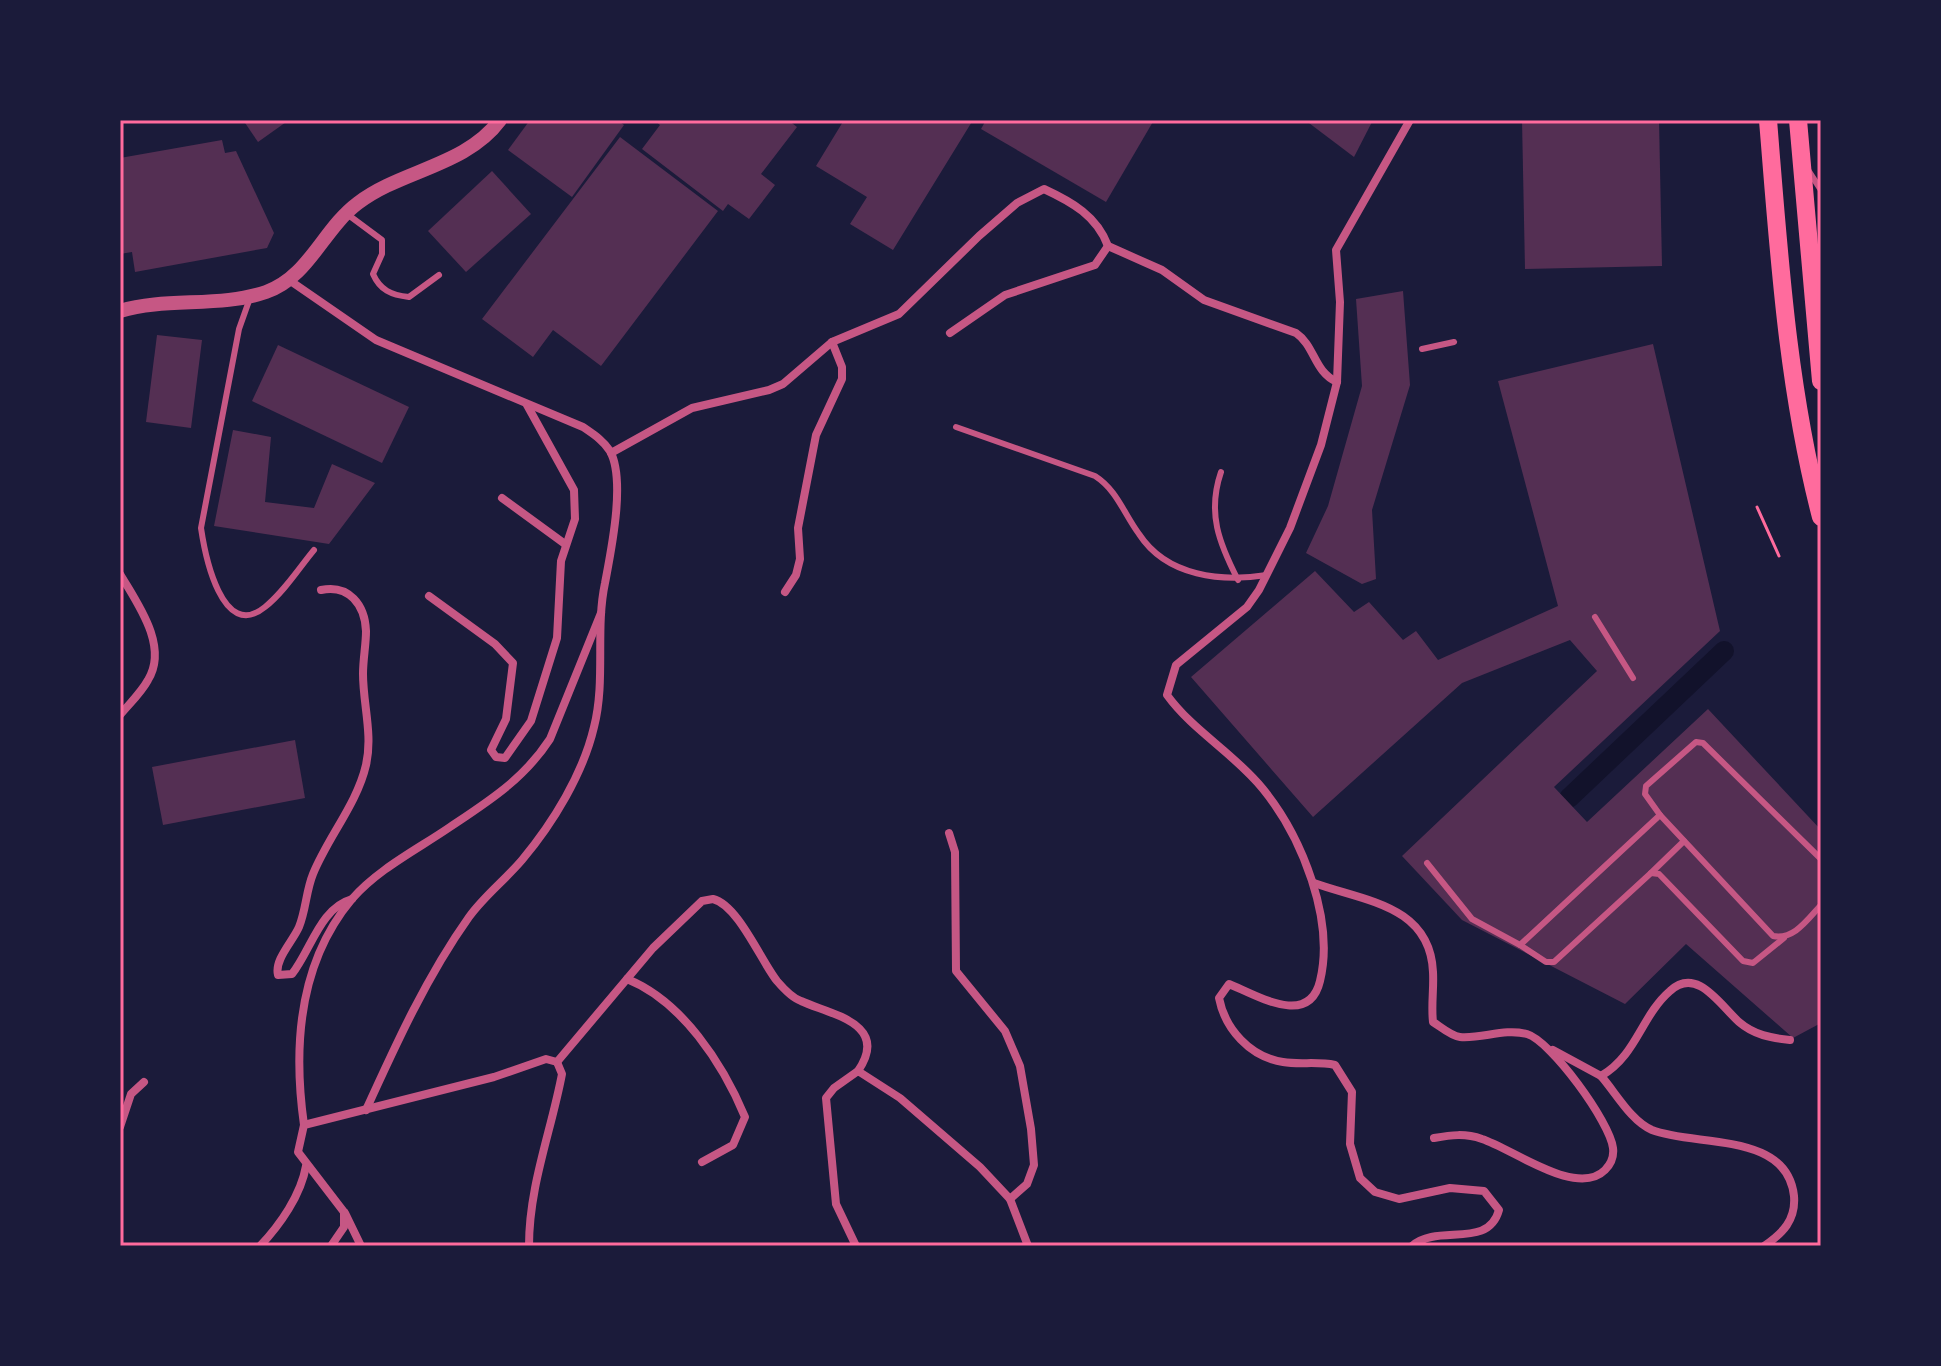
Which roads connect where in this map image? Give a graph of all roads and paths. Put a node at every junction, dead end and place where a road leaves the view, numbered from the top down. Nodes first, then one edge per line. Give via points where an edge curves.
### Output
1 (500, 120) edge
2 (1410, 120) edge
3 (1768, 120) edge
4 (1798, 120) edge
5 (1801, 160) junction
6 (1821, 190) edge
7 (347, 214) junction
8 (1108, 246) junction
9 (439, 275) dead end
10 (289, 280) junction
11 (251, 294) junction
12 (120, 311) edge
13 (1818, 315) edge
14 (950, 333) dead end
15 (832, 342) junction
16 (1454, 342) dead end
17 (1819, 345) edge
18 (1422, 349) dead end
19 (1821, 381) edge
20 (1337, 382) junction
21 (527, 404) junction
22 (956, 427) dead end
23 (611, 453) junction
24 (1221, 472) dead end
25 (502, 498) dead end
26 (1757, 507) dead end
27 (1821, 517) edge
28 (565, 544) junction
29 (314, 550) dead end
30 (1779, 556) dead end
31 (120, 574) edge
32 (1267, 575) junction
33 (1238, 580) junction
34 (321, 590) dead end
35 (785, 592) dead end
36 (429, 596) dead end
37 (603, 609) junction
38 (1595, 617) dead end
39 (1633, 678) dead end
40 (120, 715) edge
41 (1660, 815) junction
42 (949, 833) dead end
43 (1684, 841) junction
44 (1821, 859) edge
45 (1427, 863) dead end
46 (1651, 873) junction
47 (1314, 883) junction
48 (353, 899) junction
49 (1821, 905) edge
50 (1784, 938) junction
51 (1520, 945) junction
52 (627, 979) junction
53 (1790, 1040) dead end
54 (1552, 1049) junction
55 (557, 1062) junction
56 (858, 1071) junction
57 (1601, 1076) junction
58 (144, 1082) dead end
59 (366, 1110) junction
60 (304, 1125) junction
61 (120, 1127) edge
62 (1434, 1138) dead end
63 (702, 1162) dead end
64 (306, 1166) junction
65 (1010, 1199) junction
66 (344, 1212) junction
67 (260, 1246) edge
68 (331, 1246) edge
69 (361, 1246) edge
70 (529, 1246) edge
71 (856, 1246) edge
72 (1028, 1246) edge
73 (1412, 1246) edge
74 (1764, 1246) edge

1 - 7 street via 470,148 358,203
2 - 20 street via 1336,250
3 - 27 main road via 1790,369
4 - 5 main road
5 - 6 lane
5 - 13 main road
7 - 9 lane via 382,240 373,274 394,296 409,297
7 - 10 street
8 - 14 street via 1095,265 1005,295
8 - 15 street via 1101,227 1083,211 1044,189 1035,191 979,236 899,314
8 - 20 street via 1162,270 1204,300 1296,333 1325,377
10 - 11 street
10 - 21 street via 376,340
11 - 12 street
11 - 29 lane via 236,345 201,528 203,545 223,601 237,613 250,614 265,608
13 - 17 main road
15 - 23 street via 783,384 692,408
15 - 35 street via 842,379 816,435 798,528 800,559
16 - 18 lane
17 - 19 main road
20 - 32 street via 1316,459
21 - 23 street via 583,427
21 - 28 street via 574,490 575,519
22 - 33 lane via 1095,476 1109,484 1141,538 1160,555 1187,571
23 - 37 street via 614,535
24 - 33 lane via 1213,495 1214,525
25 - 28 street
26 - 30 path
28 - 36 street via 557,638 531,721 505,758 491,750 506,719 513,663
31 - 40 street via 153,634 154,658 150,678
32 - 33 lane
32 - 47 street via 1247,607 1176,665 1167,695 1263,789
34 - 48 street via 344,593 362,606 366,617 366,764 313,875 303,917 277,966 278,975 292,974 323,922
37 - 48 street via 539,757 512,786 380,874
37 - 59 street via 594,729 568,793 522,860 469,916 415,1008
38 - 39 lane
41 - 43 lane
41 - 44 lane via 1645,794 1646,786 1696,742 1703,743
41 - 51 lane
42 - 65 street via 955,852 956,971 1005,1031 1020,1066 1031,1129 1034,1165 1027,1184
43 - 46 lane
43 - 50 lane via 1773,936
45 - 51 lane via 1472,919
46 - 50 lane via 1659,874 1743,961 1753,963
46 - 51 lane via 1554,962
47 - 54 street via 1387,905 1416,924 1433,971 1433,1022 1457,1037 1527,1034
47 - 73 street via 1325,962 1318,992 1302,1005 1283,1007 1229,984 1219,998 1222,1011 1233,1034 1257,1052 1282,1062 1335,1065 1352,1092 1350,1144 1360,1178 1375,1192 1399,1199 1450,1188 1484,1191 1499,1210 1487,1230 1431,1236
48 - 60 street via 331,931 301,1007 299,1094
49 - 50 lane
52 - 55 street
52 - 56 street via 702,901 719,901 778,982 798,1000 855,1023 865,1041 866,1060
52 - 63 street via 648,987 675,1010 709,1052 745,1117 733,1145
53 - 57 street via 1758,1034 1712,994 1691,981 1680,983 1655,1009 1619,1065
54 - 57 street
54 - 62 street via 1612,1138 1614,1153 1599,1175 1576,1178 1460,1134
55 - 59 street via 546,1059
55 - 70 street via 562,1074 538,1170
56 - 65 street via 948,1137
56 - 71 street via 826,1098 836,1204
57 - 74 street via 1653,1130 1747,1146 1785,1173 1795,1211 1789,1224
58 - 61 street via 131,1094
59 - 60 street
60 - 64 street via 298,1152
64 - 66 street
64 - 67 street via 292,1203
65 - 72 street
66 - 68 street via 344,1227
66 - 69 street

